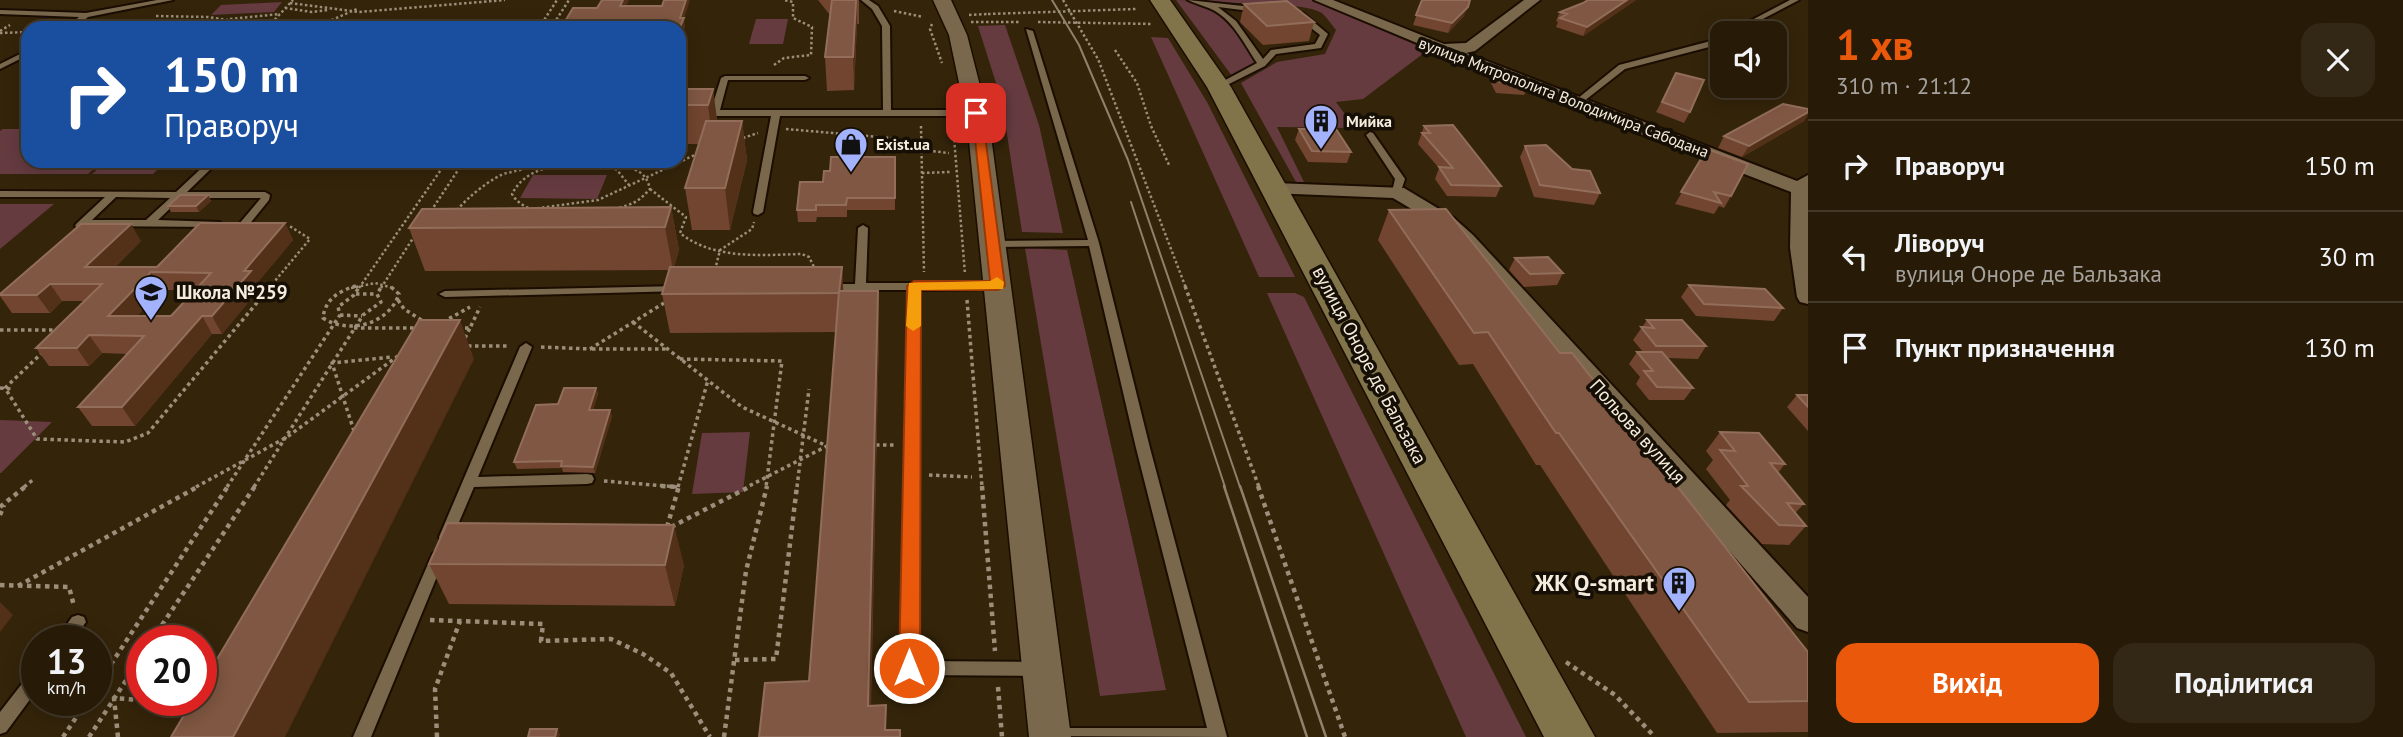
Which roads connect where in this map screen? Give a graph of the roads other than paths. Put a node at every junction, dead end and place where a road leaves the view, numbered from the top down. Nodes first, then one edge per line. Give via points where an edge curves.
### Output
1 (169, 0) edge
2 (865, 0) edge
3 (942, 0) edge
4 (1192, 0) edge
5 (1321, 0) edge
6 (1533, 0) edge
7 (1795, 0) edge
8 (1212, 4) junction
9 (1270, 10) edge
10 (1149, 11) edge
11 (0, 12) edge
12 (1291, 12) edge
13 (86, 15) junction
14 (79, 21) edge
15 (1754, 21) edge
16 (1031, 25) road end
17 (1710, 44) edge
18 (1439, 49) junction
19 (21, 55) edge
20 (0, 57) edge
21 (15, 57) junction
22 (1262, 64) junction
23 (0, 66) edge
24 (805, 78) dead end
25 (1219, 87) junction
26 (1576, 103) junction
27 (686, 113) edge
28 (715, 113) junction
29 (776, 113) junction
30 (976, 113) junction
31 (887, 114) junction
32 (1370, 135) dead end
33 (207, 168) edge
34 (1805, 187) edge
35 (1275, 189) junction
36 (1397, 192) junction
37 (115, 193) junction
38 (0, 194) edge
39 (179, 194) junction
40 (758, 212) road end
41 (83, 223) junction
42 (148, 224) junction
43 (244, 224) junction
44 (288, 225) road end
45 (863, 228) dead end
46 (74, 232) edge
47 (1094, 243) junction
48 (993, 244) junction
49 (860, 286) junction
50 (919, 286) junction
51 (981, 286) junction
52 (817, 287) edge
53 (710, 289) edge
54 (445, 294) dead end
55 (1808, 297) edge
56 (526, 347) road end
57 (587, 479) road end
58 (469, 482) junction
59 (1808, 619) edge
60 (78, 622) road end
61 (76, 625) edge
62 (1042, 669) junction
63 (21, 698) edge
64 (0, 726) edge
65 (1050, 736) edge
66 (1218, 736) edge
67 (362, 737) edge
68 (1570, 737) edge

1 - 13 lane
2 - 31 lane via 886,26
3 - 30 street via 958,35
4 - 8 lane
5 - 18 street, вулиця Митрополита Володимира Сабодана
6 - 18 street via 1470,48
7 - 15 lane
8 - 9 lane
8 - 22 lane via 1226,12
10 - 25 main road, вулиця Оноре де Бальзака
11 - 13 lane
12 - 22 lane via 1324,34 1318,46 1274,52
13 - 14 lane
16 - 47 lane
17 - 26 lane via 1622,67
18 - 26 street, вулиця Митрополита Володимира Сабодана
19 - 21 lane
20 - 21 lane
21 - 23 lane
22 - 25 lane
24 - 28 lane via 724,78
25 - 35 main road, вулиця Оноре де Бальзака
26 - 34 street, вулиця Митрополита Володимира Сабодана
27 - 28 lane
28 - 29 lane
29 - 31 lane
29 - 40 lane
30 - 31 lane
30 - 48 street
32 - 36 lane via 1401,179
33 - 39 lane
34 - 55 street via 1801,248
35 - 36 street, Польова вулиця
35 - 68 main road, вулиця Оноре де Бальзака
36 - 59 street, Польова вулиця via 1466,239
37 - 38 lane
37 - 39 lane
37 - 41 lane
39 - 42 lane
39 - 43 lane via 267,196
41 - 42 lane
41 - 46 lane
42 - 43 lane
43 - 44 lane
45 - 49 lane
47 - 48 lane
47 - 66 lane
48 - 51 street
49 - 50 lane
49 - 52 lane
50 - 51 lane
50 - 62 lane via 909,668
51 - 62 street
53 - 54 lane
56 - 58 lane
57 - 58 lane
58 - 67 lane via 456,528
60 - 61 lane
62 - 65 street
63 - 64 lane
65 - 66 lane

